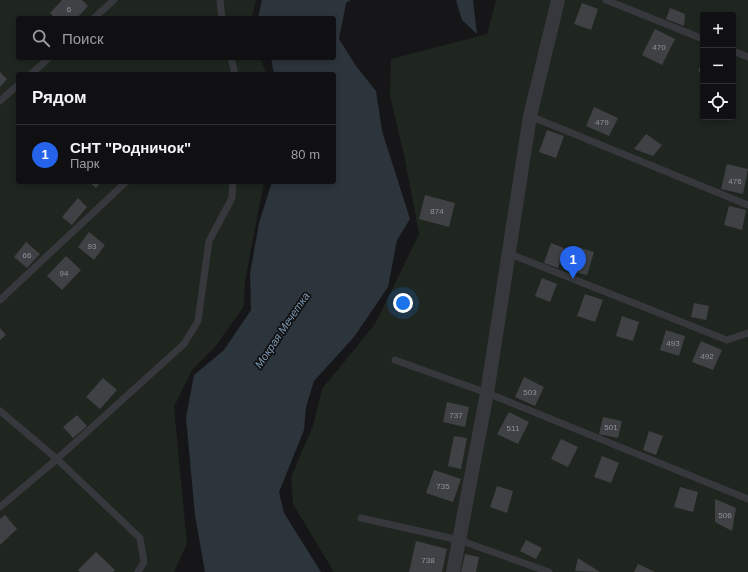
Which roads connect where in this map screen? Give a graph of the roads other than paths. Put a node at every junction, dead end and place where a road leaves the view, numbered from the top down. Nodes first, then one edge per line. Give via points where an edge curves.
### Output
1 (114, 0) edge
2 (220, 0) edge
3 (558, 0) edge
4 (606, 0) edge
5 (96, 16) edge
6 (222, 16) edge
7 (700, 38) edge
8 (736, 52) edge
9 (748, 57) edge
10 (46, 60) edge
11 (232, 60) edge
12 (32, 72) edge
13 (234, 72) edge
14 (16, 87) edge
15 (0, 101) edge
16 (530, 116) junction
17 (124, 184) edge
18 (233, 184) edge
19 (748, 205) edge
20 (510, 254) junction
21 (0, 300) edge
22 (748, 333) edge
23 (395, 360) dead end
24 (488, 393) junction
25 (0, 412) edge
26 (57, 459) junction
27 (748, 499) edge
28 (0, 507) edge
29 (361, 518) dead end
30 (459, 540) junction
31 (138, 572) edge
32 (453, 572) edge
33 (549, 572) edge

1 - 5 lane
2 - 6 lane
3 - 16 street
4 - 7 lane
8 - 9 lane
10 - 12 lane
11 - 13 lane
14 - 15 lane
16 - 19 lane
16 - 20 street
17 - 21 lane
18 - 26 lane via 232,198 209,241 198,321 184,344
20 - 22 lane via 727,340
20 - 24 street
23 - 24 lane
24 - 27 lane
24 - 30 street
25 - 26 lane
26 - 28 lane
26 - 31 lane via 140,538 144,562
29 - 30 lane
30 - 32 street
30 - 33 lane

